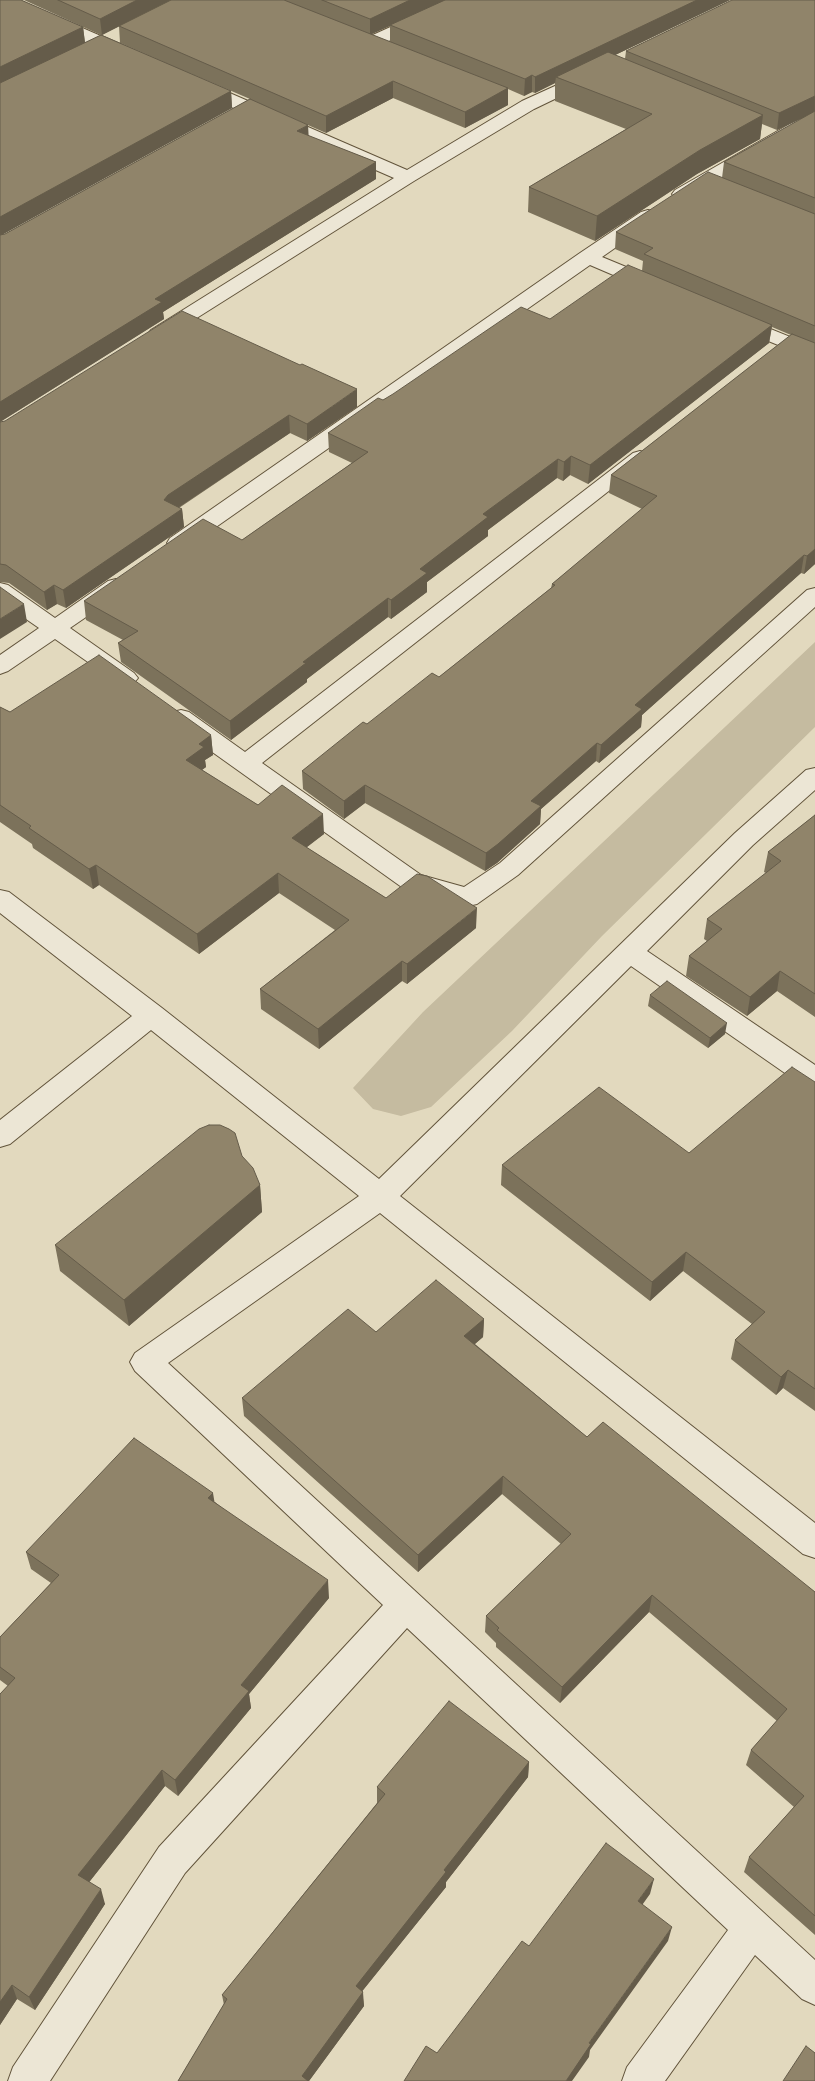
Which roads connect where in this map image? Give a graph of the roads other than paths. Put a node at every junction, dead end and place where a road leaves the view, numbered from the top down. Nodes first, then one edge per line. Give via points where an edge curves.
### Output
1 (5, 0) edge
2 (463, 0) edge
3 (118, 34) edge
4 (352, 35) edge
5 (101, 42) junction
6 (370, 42) junction
7 (387, 50) edge
8 (84, 51) edge
9 (144, 62) edge
10 (606, 68) edge
11 (179, 77) edge
12 (510, 98) edge
13 (528, 105) junction
14 (248, 108) junction
15 (231, 117) edge
16 (815, 117) edge
17 (408, 177) junction
18 (704, 180) junction
19 (729, 190) edge
20 (587, 257) junction
21 (669, 292) edge
22 (723, 315) edge
23 (142, 344) edge
24 (815, 354) edge
25 (653, 446) edge
26 (165, 552) edge
27 (134, 573) edge
28 (0, 590) edge
29 (815, 595) edge
30 (55, 627) junction
31 (0, 666) edge
32 (142, 690) edge
33 (166, 707) edge
34 (245, 764) junction
35 (815, 776) edge
36 (0, 899) edge
37 (628, 951) junction
38 (152, 1015) junction
39 (815, 1079) edge
40 (0, 1136) edge
41 (380, 1196) junction
42 (815, 1543) edge
43 (406, 1605) junction
44 (752, 1928) junction
45 (815, 1986) edge
46 (27, 2081) edge
47 (640, 2081) edge

1 - 5 street
2 - 6 street
3 - 5 street
4 - 6 street
5 - 8 street
5 - 9 street
6 - 7 street
10 - 13 street
11 - 14 street
12 - 13 street
13 - 17 street
14 - 15 street
14 - 17 street
16 - 18 street via 768,134
17 - 23 street
18 - 19 street
18 - 20 street
20 - 21 street
20 - 26 street
22 - 24 street via 779,349
25 - 34 street
27 - 30 street
28 - 30 street
29 - 34 street via 509,869 468,897 412,882
30 - 31 street
30 - 32 street
33 - 34 street
35 - 37 street via 744,839
36 - 38 street
37 - 39 street
37 - 41 street
38 - 40 street
38 - 41 street
41 - 42 street
41 - 43 street via 146,1362
43 - 44 street
43 - 46 street via 172,1860
44 - 45 street
44 - 47 street

